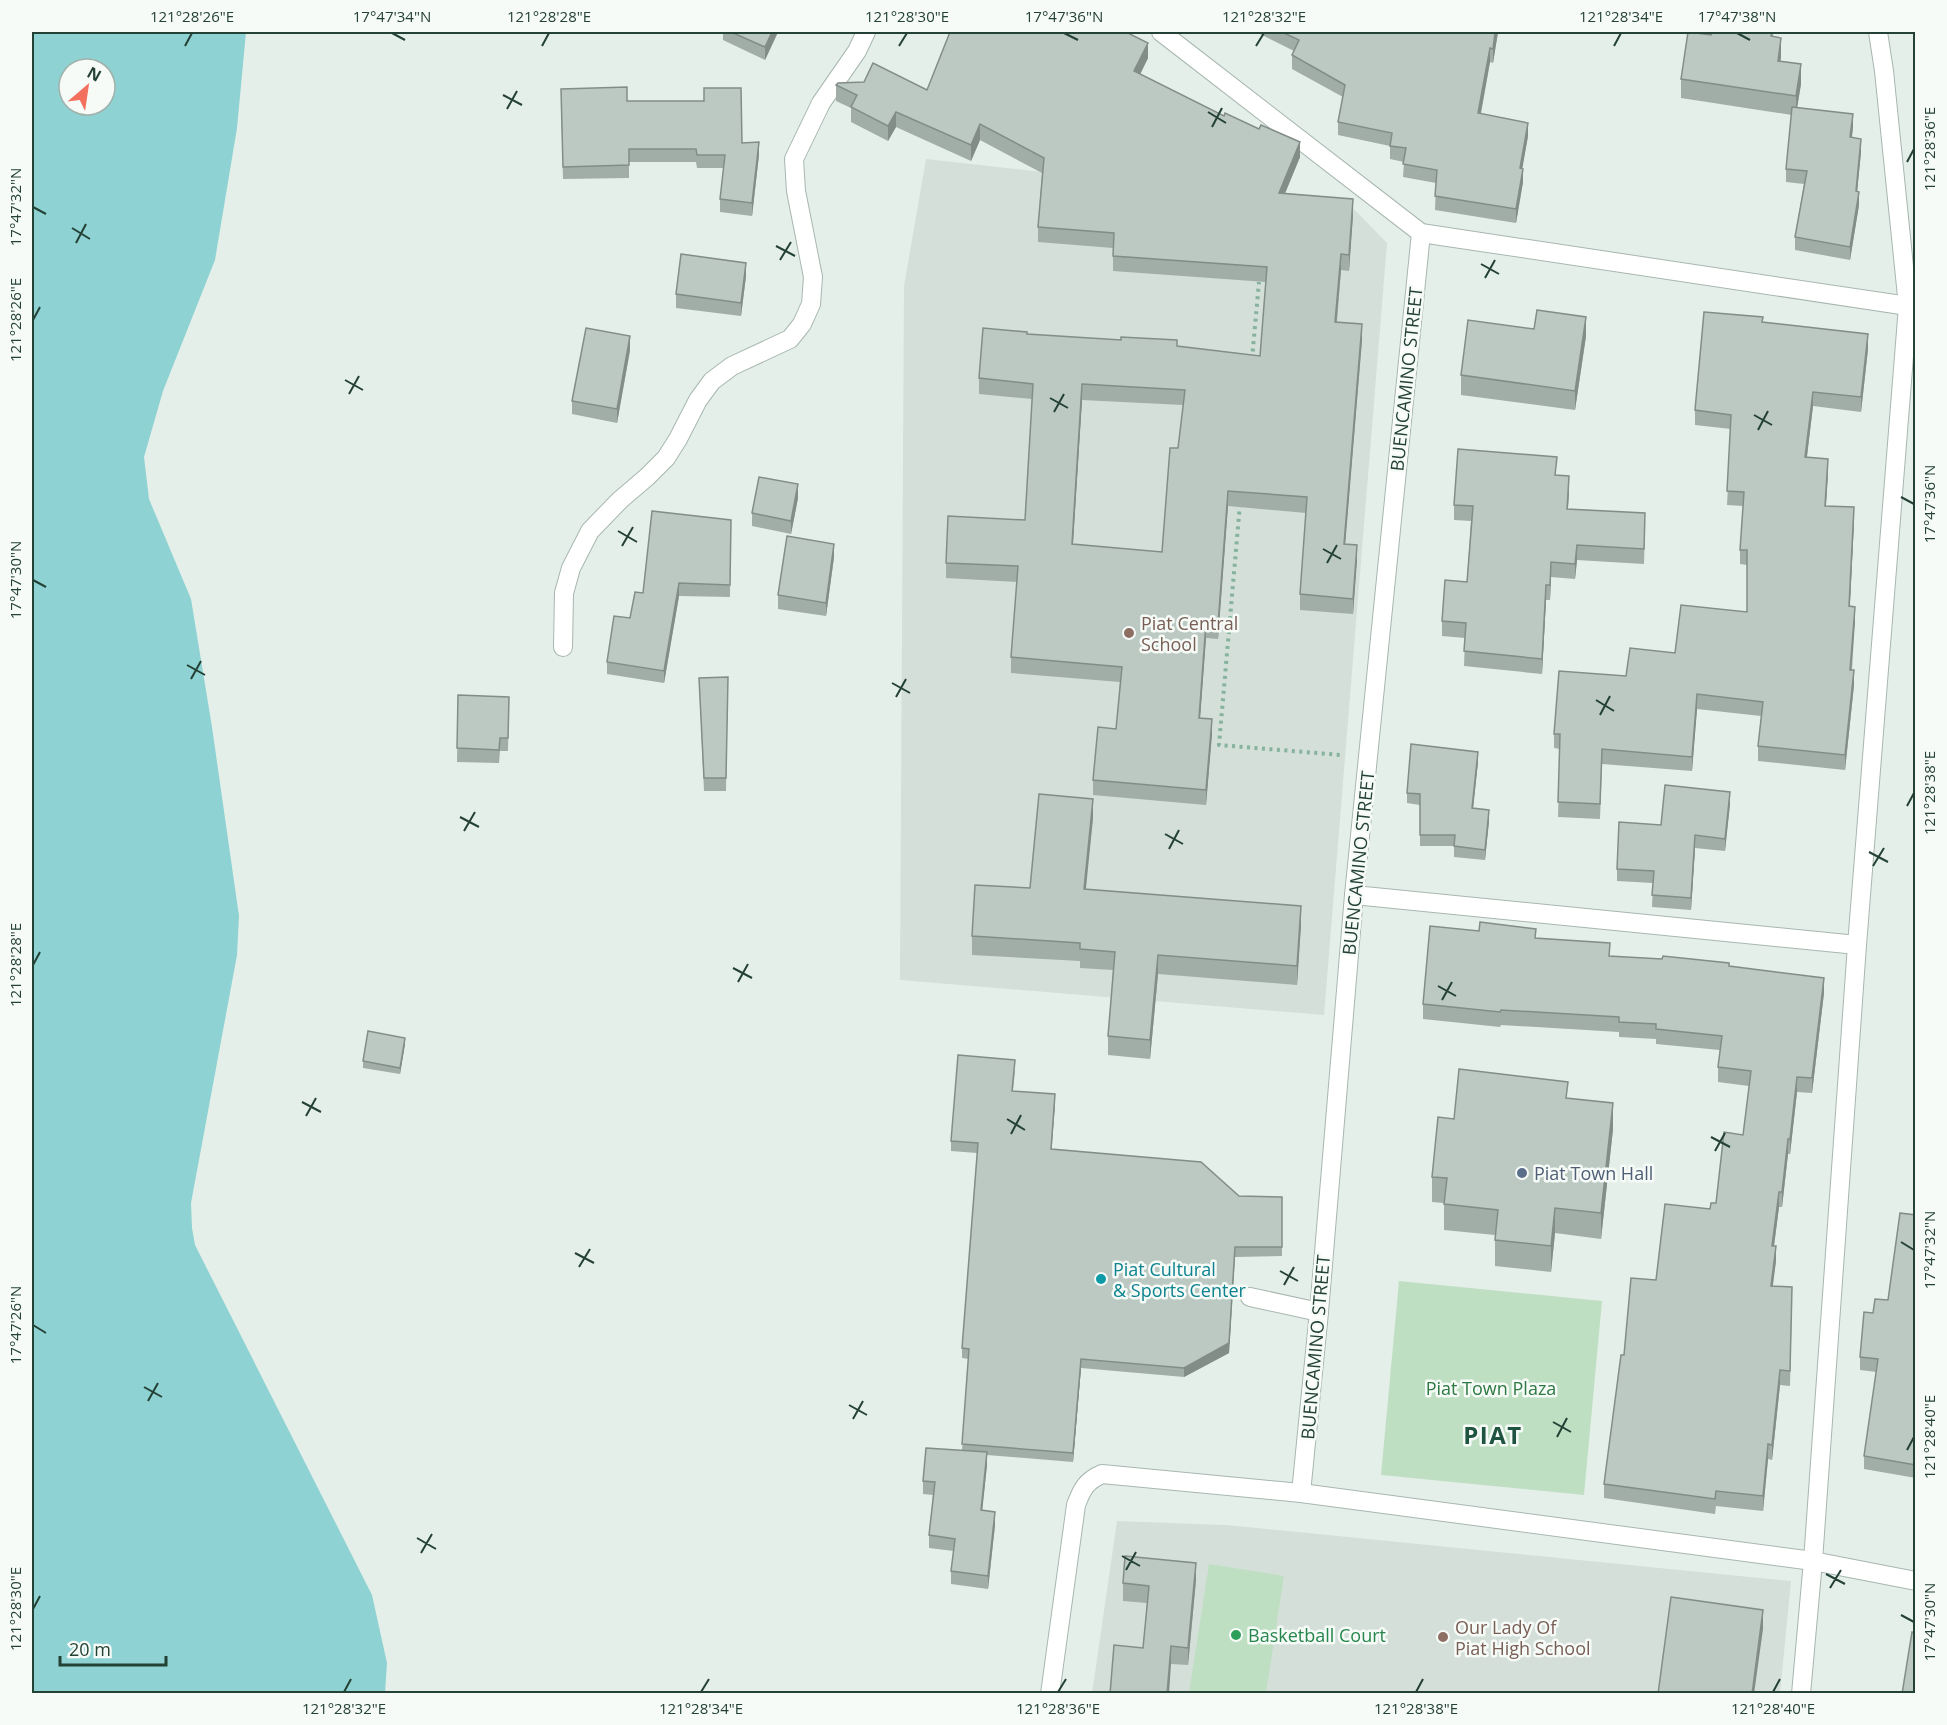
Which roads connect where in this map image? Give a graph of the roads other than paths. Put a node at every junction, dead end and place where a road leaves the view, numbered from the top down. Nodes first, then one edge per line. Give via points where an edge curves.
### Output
1 (866, 32) edge
2 (1161, 32) edge
3 (1878, 32) edge
4 (1421, 233) junction
5 (1908, 306) junction
6 (563, 647) dead end
7 (1354, 896) junction
8 (1857, 945) junction
9 (1250, 1297) dead end
10 (1319, 1312) junction
11 (1301, 1493) junction
12 (1813, 1561) junction
13 (1916, 1581) edge
14 (1050, 1694) edge
15 (1801, 1694) edge

1 - 6 street via 821,103 794,159 813,277 812,304 790,339 732,366 712,381 666,458 590,531 571,568 564,593
2 - 4 street
3 - 5 street
4 - 5 street
4 - 7 street, BUENCAMINO STREET
5 - 8 street
7 - 8 street
7 - 10 street, BUENCAMINO STREET
8 - 12 street
9 - 10 street
10 - 11 street, BUENCAMINO STREET
11 - 12 street
11 - 14 street via 1102,1474 1090,1479 1082,1487 1076,1505
12 - 13 street
12 - 15 street

